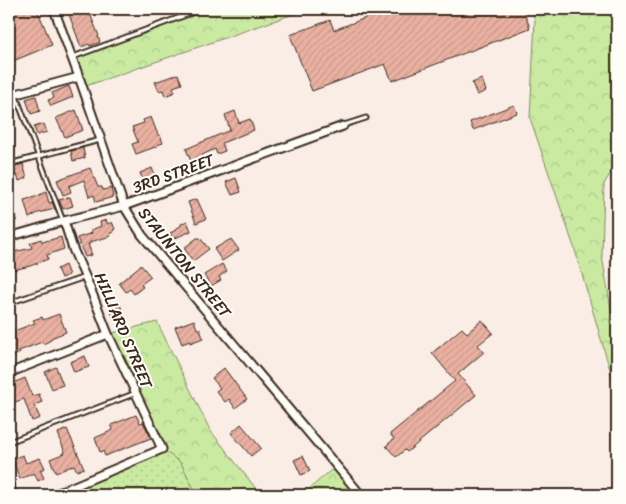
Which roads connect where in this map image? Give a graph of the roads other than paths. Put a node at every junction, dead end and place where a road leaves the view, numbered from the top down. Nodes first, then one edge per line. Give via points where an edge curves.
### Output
1 (54, 9) edge
2 (202, 9) edge
3 (72, 57) junction
4 (79, 77) junction
5 (12, 95) edge
6 (366, 118) dead end
7 (343, 126) joint
8 (101, 140) junction
9 (38, 156) junction
10 (9, 164) edge
11 (124, 206) junction
12 (64, 221) junction
13 (9, 237) edge
14 (85, 277) junction
15 (9, 303) edge
16 (108, 334) junction
17 (9, 373) edge
18 (136, 393) junction
19 (9, 442) edge
20 (9, 485) edge
21 (13, 495) edge
22 (53, 495) edge
23 (361, 495) edge

1 - 3 street, STAUNTON STREET
2 - 3 lane
3 - 4 street, STAUNTON STREET
4 - 5 street
4 - 8 street, STAUNTON STREET
5 - 9 lane
6 - 7 lane
7 - 11 street, 3RD STREET
8 - 9 lane
8 - 11 street, STAUNTON STREET
9 - 10 lane
9 - 12 lane
11 - 12 street, 3RD STREET
11 - 23 street, STAUNTON STREET via 142,236
12 - 13 street, 3RD STREET
12 - 14 street, HILLIARD STREET
14 - 15 lane
14 - 16 street, HILLIARD STREET
16 - 17 street
16 - 18 street, HILLIARD STREET
18 - 19 lane
18 - 22 street, HILLIARD STREET via 162,449
20 - 21 street

